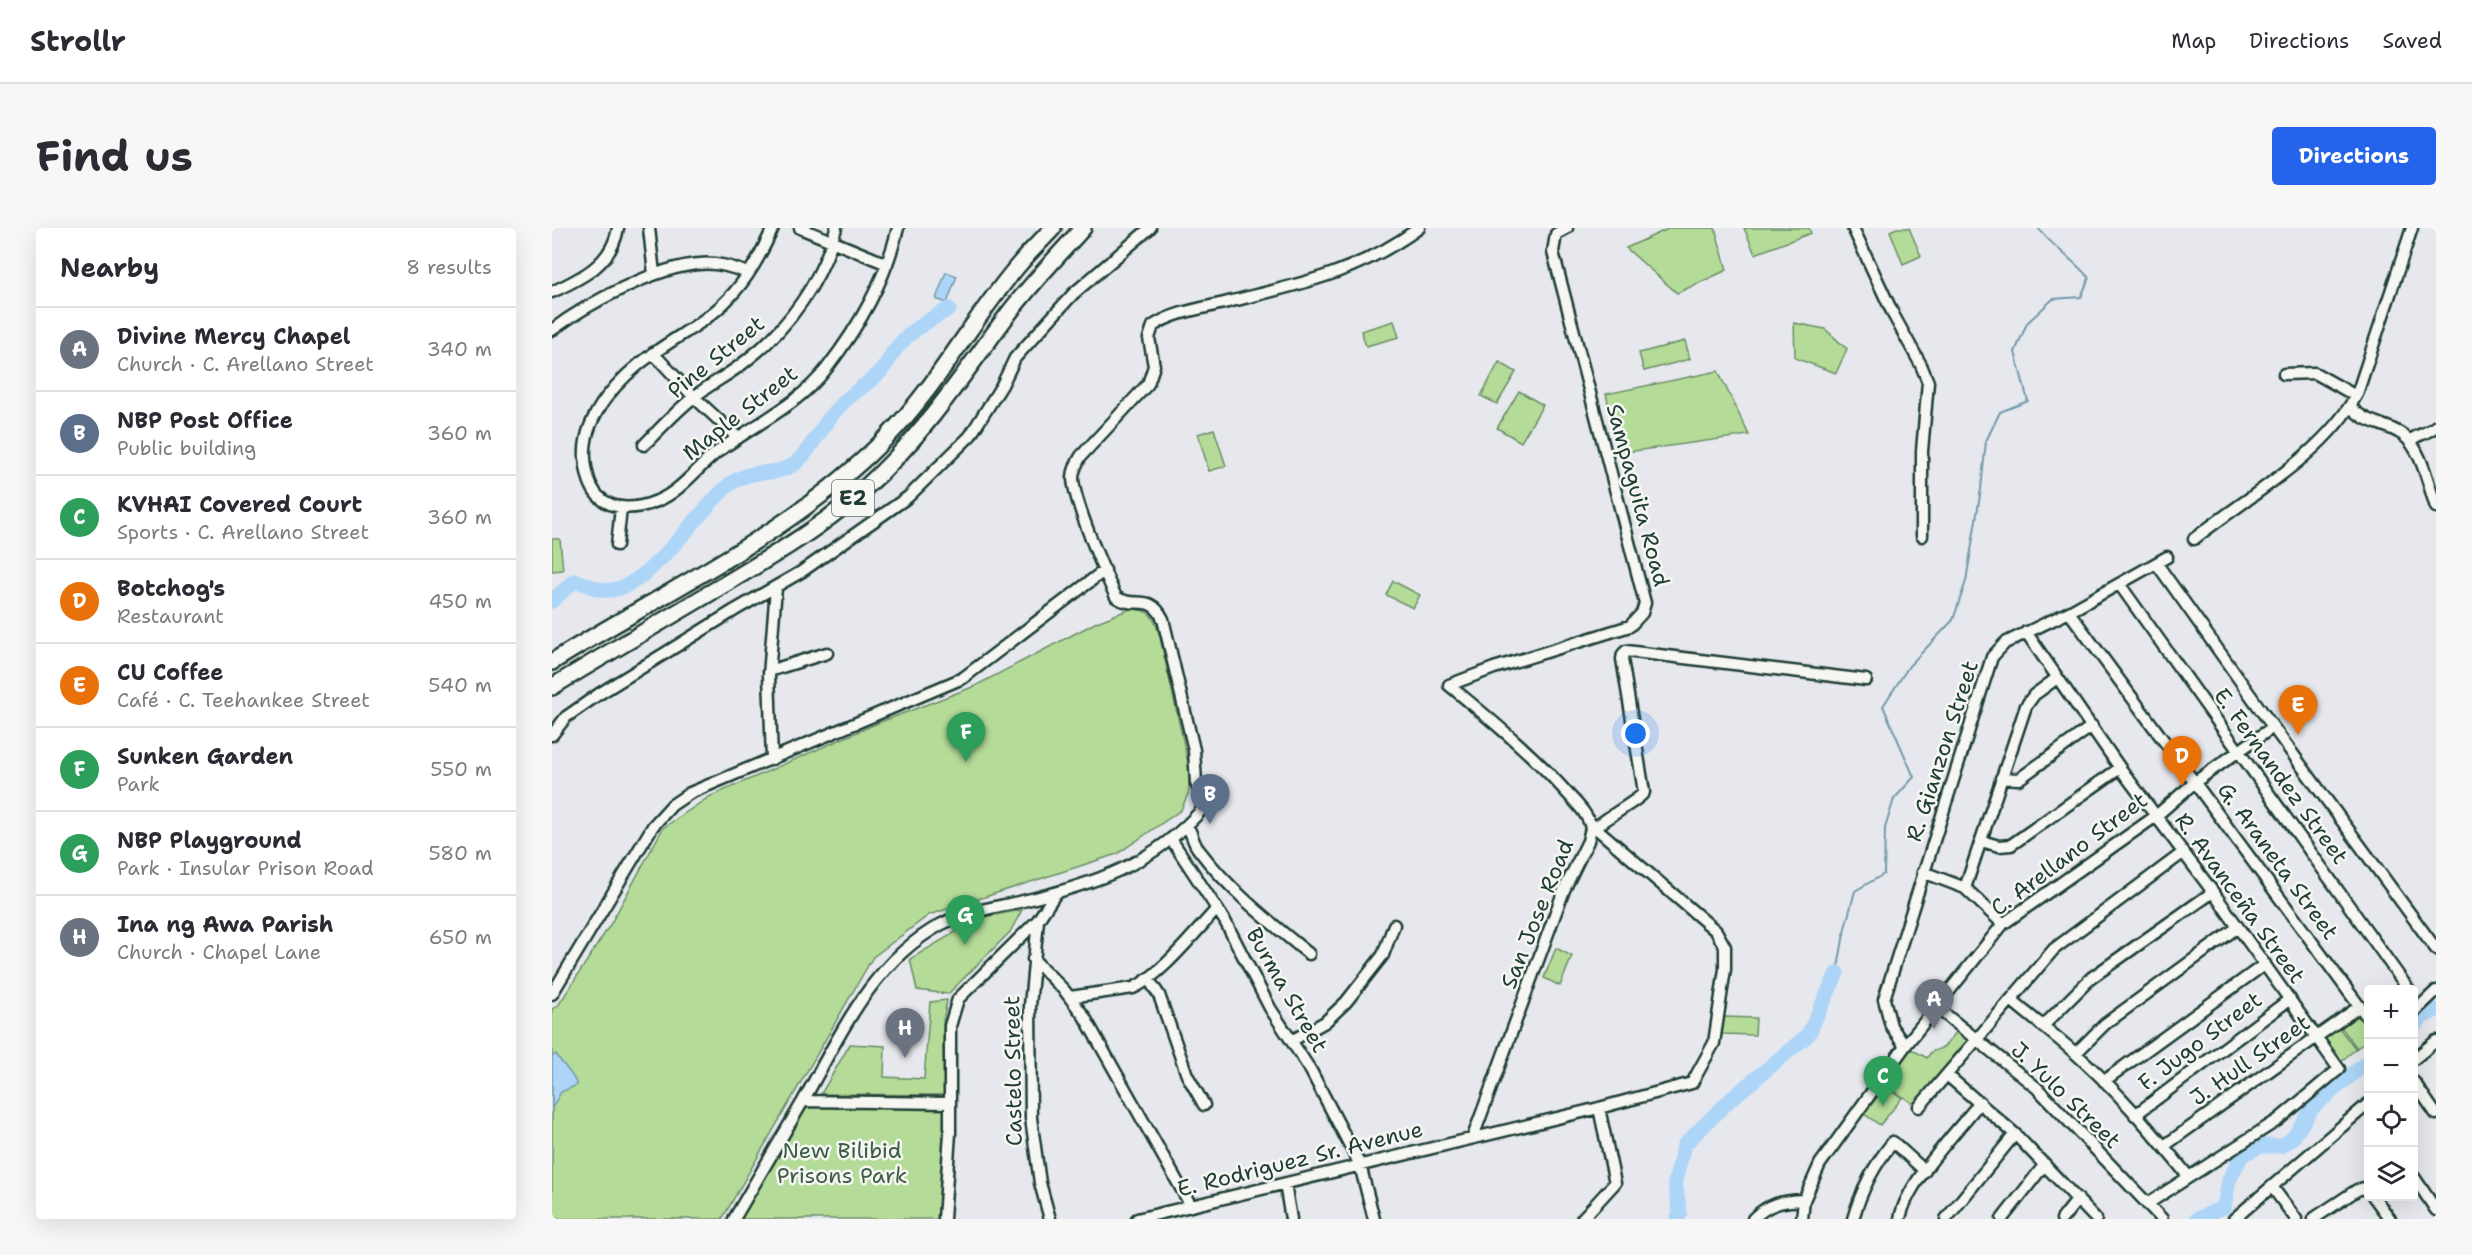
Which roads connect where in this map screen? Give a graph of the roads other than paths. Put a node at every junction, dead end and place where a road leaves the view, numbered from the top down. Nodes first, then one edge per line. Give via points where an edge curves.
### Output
1 (618, 228) edge
2 (649, 228) edge
3 (773, 228) edge
4 (800, 228) edge
5 (836, 228) edge
6 (898, 228) edge
7 (1053, 228) edge
8 (1083, 228) edge
9 (1150, 228) edge
10 (1419, 228) edge
11 (1567, 228) edge
12 (1853, 228) edge
13 (2412, 228) edge
14 (832, 243) junction
15 (887, 264) junction
16 (748, 273) junction
17 (654, 274) junction
18 (552, 292) edge
19 (552, 330) edge
20 (653, 353) junction
21 (2284, 374) dead end
22 (694, 397) junction
23 (2353, 401) junction
24 (2436, 426) edge
25 (738, 438) junction
26 (2409, 441) junction
27 (644, 445) dead end
28 (2436, 507) edge
29 (621, 508) junction
30 (1922, 536) dead end
31 (2194, 539) dead end
32 (617, 545) dead end
33 (1105, 570) junction
34 (2120, 585) junction
35 (776, 588) junction
36 (2069, 612) junction
37 (2026, 632) junction
38 (827, 653) dead end
39 (552, 662) edge
40 (769, 671) junction
41 (2057, 678) junction
42 (1866, 680) dead end
43 (1449, 685) joint
44 (552, 687) edge
45 (2092, 726) junction
46 (2272, 727) junction
47 (552, 735) edge
48 (2239, 751) junction
49 (772, 759) junction
50 (2120, 768) junction
51 (2001, 778) junction
52 (2195, 782) junction
53 (2156, 816) junction
54 (1187, 825) junction
55 (1593, 825) junction
56 (1171, 839) junction
57 (1981, 841) junction
58 (2184, 852) junction
59 (1923, 872) junction
60 (1965, 888) junction
61 (2213, 892) junction
62 (1056, 893) junction
63 (1216, 909) junction
64 (1038, 920) junction
65 (2003, 924) junction
66 (1394, 925) dead end
67 (2238, 927) junction
68 (2436, 949) edge
69 (1309, 954) dead end
70 (1033, 959) junction
71 (2265, 964) junction
72 (1149, 980) junction
73 (2405, 985) edge
74 (2436, 991) edge
75 (552, 993) edge
76 (1070, 997) junction
77 (2290, 999) junction
78 (2011, 1000) junction
79 (2360, 1006) junction
80 (1936, 1007) junction
81 (2418, 1008) edge
82 (2364, 1012) edge
83 (2043, 1026) junction
84 (2316, 1037) junction
85 (1293, 1040) junction
86 (1978, 1040) junction
87 (2436, 1041) edge
88 (1905, 1046) junction
89 (2076, 1053) junction
90 (2418, 1056) edge
91 (1947, 1075) junction
92 (2103, 1081) junction
93 (2418, 1088) edge
94 (803, 1101) junction
95 (1980, 1102) junction
96 (949, 1103) junction
97 (1204, 1105) dead end
98 (1919, 1107) dead end
99 (1599, 1108) junction
100 (2364, 1110) edge
101 (2436, 1114) edge
102 (2134, 1115) junction
103 (2015, 1134) junction
104 (1473, 1137) junction
105 (2164, 1146) junction
106 (2045, 1164) junction
107 (1360, 1165) junction
108 (1925, 1171) junction
109 (2188, 1176) junction
110 (1285, 1184) junction
111 (2418, 1184) edge
112 (2273, 1188) junction
113 (2364, 1189) edge
114 (2078, 1199) junction
115 (1804, 1200) junction
116 (2376, 1201) edge
117 (2146, 1204) junction
118 (1191, 1206) junction
119 (2436, 1210) edge
120 (1157, 1217) edge
121 (2240, 1217) edge
122 (734, 1219) edge
123 (944, 1219) edge
124 (1050, 1219) edge
125 (1137, 1219) edge
126 (1291, 1219) edge
127 (1374, 1219) edge
128 (1582, 1219) edge
129 (1753, 1219) edge
130 (1802, 1219) edge
131 (1853, 1219) edge
132 (1900, 1219) edge
133 (1946, 1219) edge
134 (2002, 1219) edge
135 (2062, 1219) edge
136 (2096, 1219) edge
137 (2162, 1219) edge
138 (2296, 1219) edge
139 (2313, 1219) edge
140 (2390, 1219) edge

1 - 18 street via 609,254 590,273
2 - 17 street
3 - 16 street via 762,255
4 - 14 street
5 - 14 street, Pine Street
6 - 15 street, Maple Street
7 - 39 highway, E2 via 1021,261 915,405 849,473 776,529
8 - 44 highway, E2 via 1042,272 925,427 866,488 784,549
9 - 35 street via 1073,294 1015,358 970,436 951,456 908,497
10 - 33 street via 1380,254 1339,273 1179,315 1153,326 1149,338 1154,366 1148,384 1088,446 1074,471 1076,494
11 - 43 street, Sampaguita Road via 1556,234 1553,252 1645,596 1644,609 1630,626
12 - 30 street via 1928,382 1922,451
13 - 23 street
14 - 15 street
14 - 22 street, Pine Street via 814,282 782,328 748,360
15 - 25 street, Maple Street via 866,312 825,370 772,417
16 - 17 street via 725,264 698,264
16 - 20 street via 705,321
17 - 19 street
20 - 22 street
20 - 29 street via 619,383 602,405 584,447 590,484 598,497
21 - 23 street via 2311,372
22 - 25 street
22 - 27 street, Pine Street
23 - 26 street via 2363,419
23 - 31 street via 2332,429 2307,452
24 - 26 street
25 - 29 street, Maple Street via 667,496 644,506
26 - 28 street
29 - 32 street
33 - 49 street via 963,678
33 - 54 street via 1116,597 1146,602 1163,619 1191,736 1196,783 1205,806
34 - 36 street, R. Gianzon Street
34 - 46 street, R. Gianzon Street via 2162,561
34 - 48 street, E. Fernandez Street
35 - 40 street
35 - 47 street via 599,694 566,717
36 - 37 street, R. Gianzon Street
36 - 52 street, G. Araneta Street
37 - 41 street, R. Avanceña Street
37 - 59 street, R. Gianzon Street via 2005,643 1992,657
38 - 40 street
40 - 49 street
41 - 45 street, R. Avanceña Street
41 - 51 street via 2026,706
42 - 55 street via 1626,651 1622,659 1644,795
43 - 55 street, San Jose Road via 1515,740
45 - 50 street, R. Avanceña Street
45 - 51 street via 2019,778
46 - 48 street, C. Arellano Street
46 - 68 street
48 - 52 street, C. Arellano Street
48 - 73 street, E. Fernandez Street
49 - 75 street via 690,793 672,805 653,826
50 - 53 street, R. Avanceña Street
50 - 57 street via 2011,845
51 - 57 street
52 - 53 street, C. Arellano Street
52 - 79 street, G. Araneta Street
53 - 58 street, R. Avanceña Street
53 - 65 street, C. Arellano Street
54 - 56 street
54 - 69 street via 1198,850 1222,876
55 - 99 street, E. Rodriguez Sr. Avenue via 1716,931 1725,947 1714,1043 1695,1080
55 - 104 street, San Jose Road via 1560,900
56 - 62 street via 1120,871
56 - 63 street, Burma Street
57 - 60 street
58 - 61 street, R. Avanceña Street
58 - 78 street via 2054,949
59 - 60 street
59 - 88 street, R. Gianzon Street via 1884,999 1891,1026
60 - 65 street
61 - 67 street, R. Avanceña Street
61 - 83 street via 2091,978
62 - 64 street
62 - 94 street via 985,908 941,925 903,951 861,998
63 - 72 street
63 - 85 street, Burma Street via 1270,1008
64 - 70 street, Castelo Street
64 - 96 street via 958,999 950,1026
65 - 80 street, C. Arellano Street
66 - 85 street via 1383,955 1346,1002 1324,1022
67 - 71 street, R. Avanceña Street
67 - 89 street via 2106,1024
70 - 76 street
70 - 124 street, Castelo Street via 1031,1118 1038,1172
71 - 77 street, R. Avanceña Street
71 - 92 street
72 - 76 street via 1133,988
72 - 97 street via 1159,995 1187,1075
74 - 81 street
76 - 118 street via 1109,1058
77 - 84 street, R. Avanceña Street
77 - 102 street, F. Jugo Street
78 - 83 street
78 - 86 street
79 - 82 street, G. Araneta Street
79 - 84 street, J. Hull Street
80 - 86 street, J. Yulo Street
80 - 88 street, C. Arellano Street
83 - 89 street
84 - 105 street, J. Hull Street
84 - 109 street, R. Avanceña Street via 2339,1069 2278,1120
85 - 107 street, Burma Street
86 - 91 street
86 - 117 street, J. Yulo Street via 2037,1088
87 - 90 street
88 - 115 street, C. Arellano Street via 1820,1164
89 - 92 street
91 - 95 street
91 - 98 street
92 - 102 street
93 - 101 street
94 - 96 street
94 - 122 street
95 - 103 street
95 - 108 street
96 - 123 street
99 - 104 street, E. Rodriguez Sr. Avenue
99 - 128 street via 1615,1183
100 - 112 street
102 - 105 street
103 - 106 street
103 - 133 street
104 - 107 street, E. Rodriguez Sr. Avenue
105 - 109 street
106 - 114 street
106 - 134 street
107 - 110 street, E. Rodriguez Sr. Avenue
107 - 127 street, Burma Street
108 - 131 street via 1893,1142 1870,1176
108 - 132 street via 1905,1202
109 - 117 street
110 - 118 street, E. Rodriguez Sr. Avenue
110 - 126 street
111 - 119 street
112 - 121 street
112 - 138 street
113 - 139 street
114 - 135 street
114 - 136 street
115 - 129 street via 1772,1204
115 - 130 street, C. Arellano Street
116 - 140 street
117 - 137 street, J. Yulo Street
118 - 120 street, E. Rodriguez Sr. Avenue
120 - 125 street, E. Rodriguez Sr. Avenue

